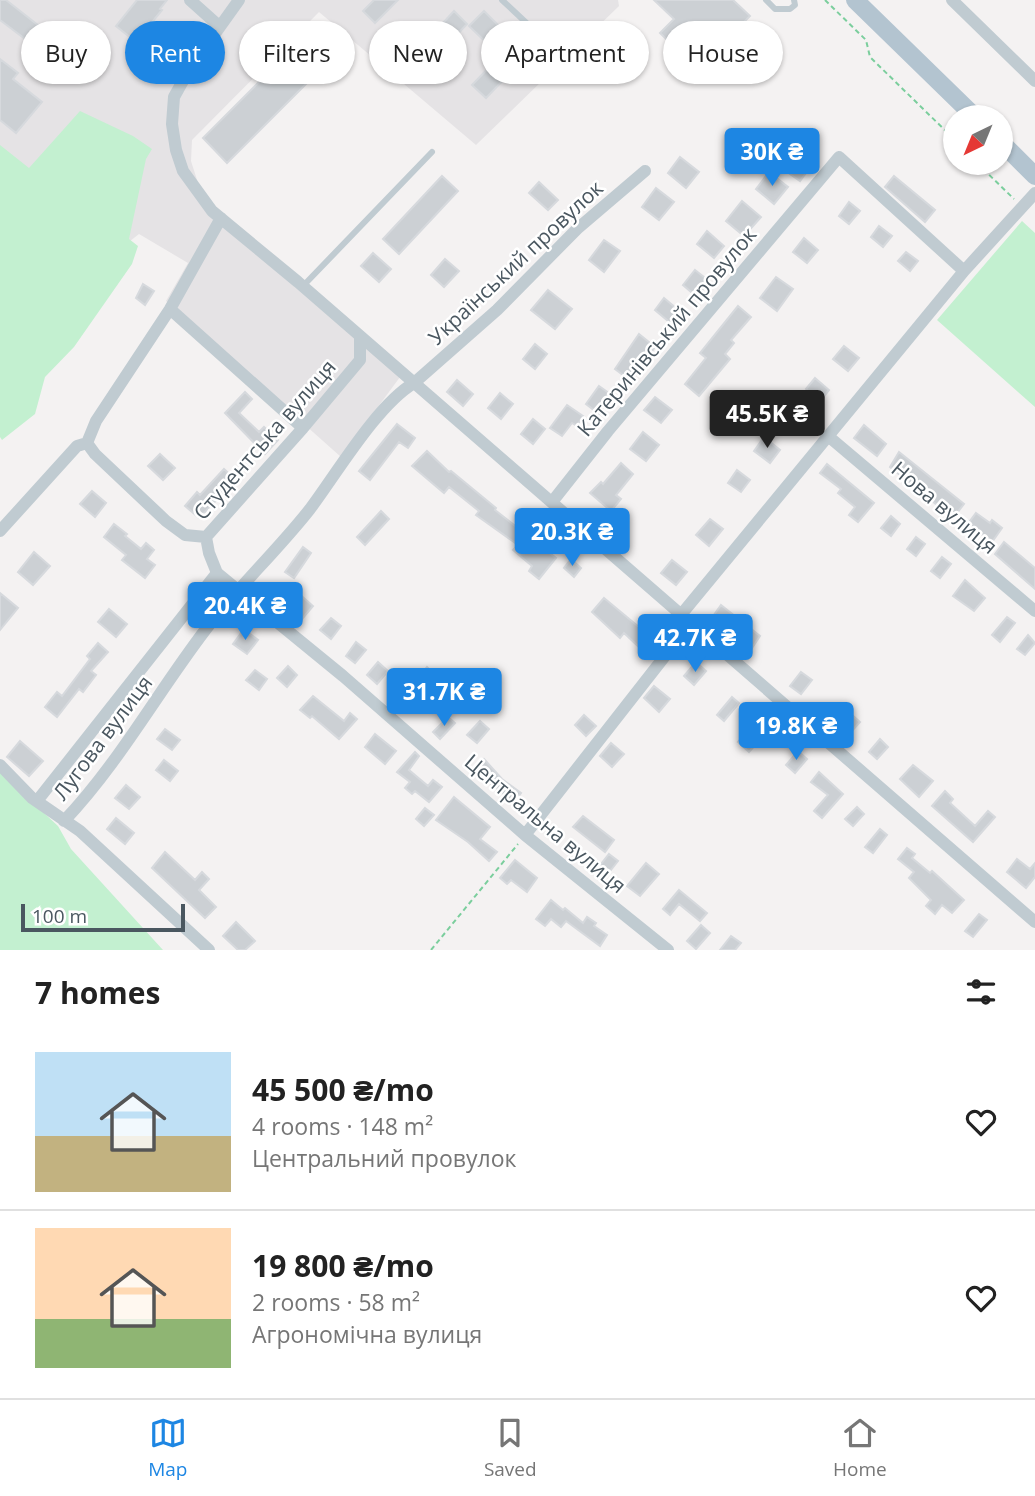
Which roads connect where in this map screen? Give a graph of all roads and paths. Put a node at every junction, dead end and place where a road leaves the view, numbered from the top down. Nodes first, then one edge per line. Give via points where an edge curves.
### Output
1 (190, 0) edge
2 (239, 0) edge
3 (502, 0) edge
4 (766, 0) edge
5 (794, 0) edge
6 (825, 0) edge
7 (855, 0) edge
8 (952, 0) edge
9 (213, 21) edge
10 (223, 21) edge
11 (524, 21) edge
12 (1035, 80) edge
13 (181, 84) edge
14 (963, 105) edge
15 (943, 128) edge
16 (432, 152) dead end
17 (1013, 154) edge
18 (645, 171) dead end
19 (989, 175) edge
20 (1035, 176) edge
21 (1035, 193) edge
22 (1021, 206) dead end
23 (221, 218) junction
24 (964, 271) junction
25 (303, 286) junction
26 (170, 309) junction
27 (360, 337) junction
28 (414, 383) junction
29 (303, 428) junction
30 (828, 436) junction
31 (87, 443) junction
32 (552, 502) junction
33 (0, 531) edge
34 (206, 537) junction
35 (217, 573) junction
36 (239, 590) junction
37 (1035, 611) edge
38 (685, 620) junction
39 (0, 765) edge
40 (37, 801) junction
41 (64, 821) junction
42 (525, 835) junction
43 (1035, 922) edge
44 (209, 950) edge
45 (431, 950) edge
46 (668, 950) edge

1 - 9 street
2 - 10 street
3 - 11 lane
4 - 5 lane via 775,9 790,9
6 - 15 path via 866,40 870,57
7 - 14 main road
8 - 12 street
13 - 23 street via 174,97 176,150 183,171
16 - 25 lane
17 - 20 main road
18 - 28 street, Український провулок via 576,229 497,310
19 - 22 path
21 - 24 street
23 - 25 street
23 - 26 street
24 - 30 street
24 - 32 street, Катеринівський провулок via 839,157
25 - 27 street
26 - 29 street
26 - 31 street via 96,421
27 - 28 street
27 - 29 street, Студентська вулиця via 359,360
28 - 32 street
28 - 36 street, Український провулок via 401,391 356,444 308,511
29 - 34 street, Студентська вулиця
30 - 37 street, Нова вулиця
30 - 38 street
31 - 33 street via 77,446
31 - 34 street via 166,521 185,536
32 - 38 street
34 - 35 street, Студентська вулиця
35 - 36 street, Центральна вулиця
35 - 40 street
36 - 41 street, Лугова вулиця via 180,663 109,769
36 - 42 street, Центральна вулиця
38 - 42 street
38 - 43 street
39 - 40 street
40 - 41 street
41 - 44 street, Лугова вулиця
42 - 45 path
42 - 46 street, Центральна вулиця

